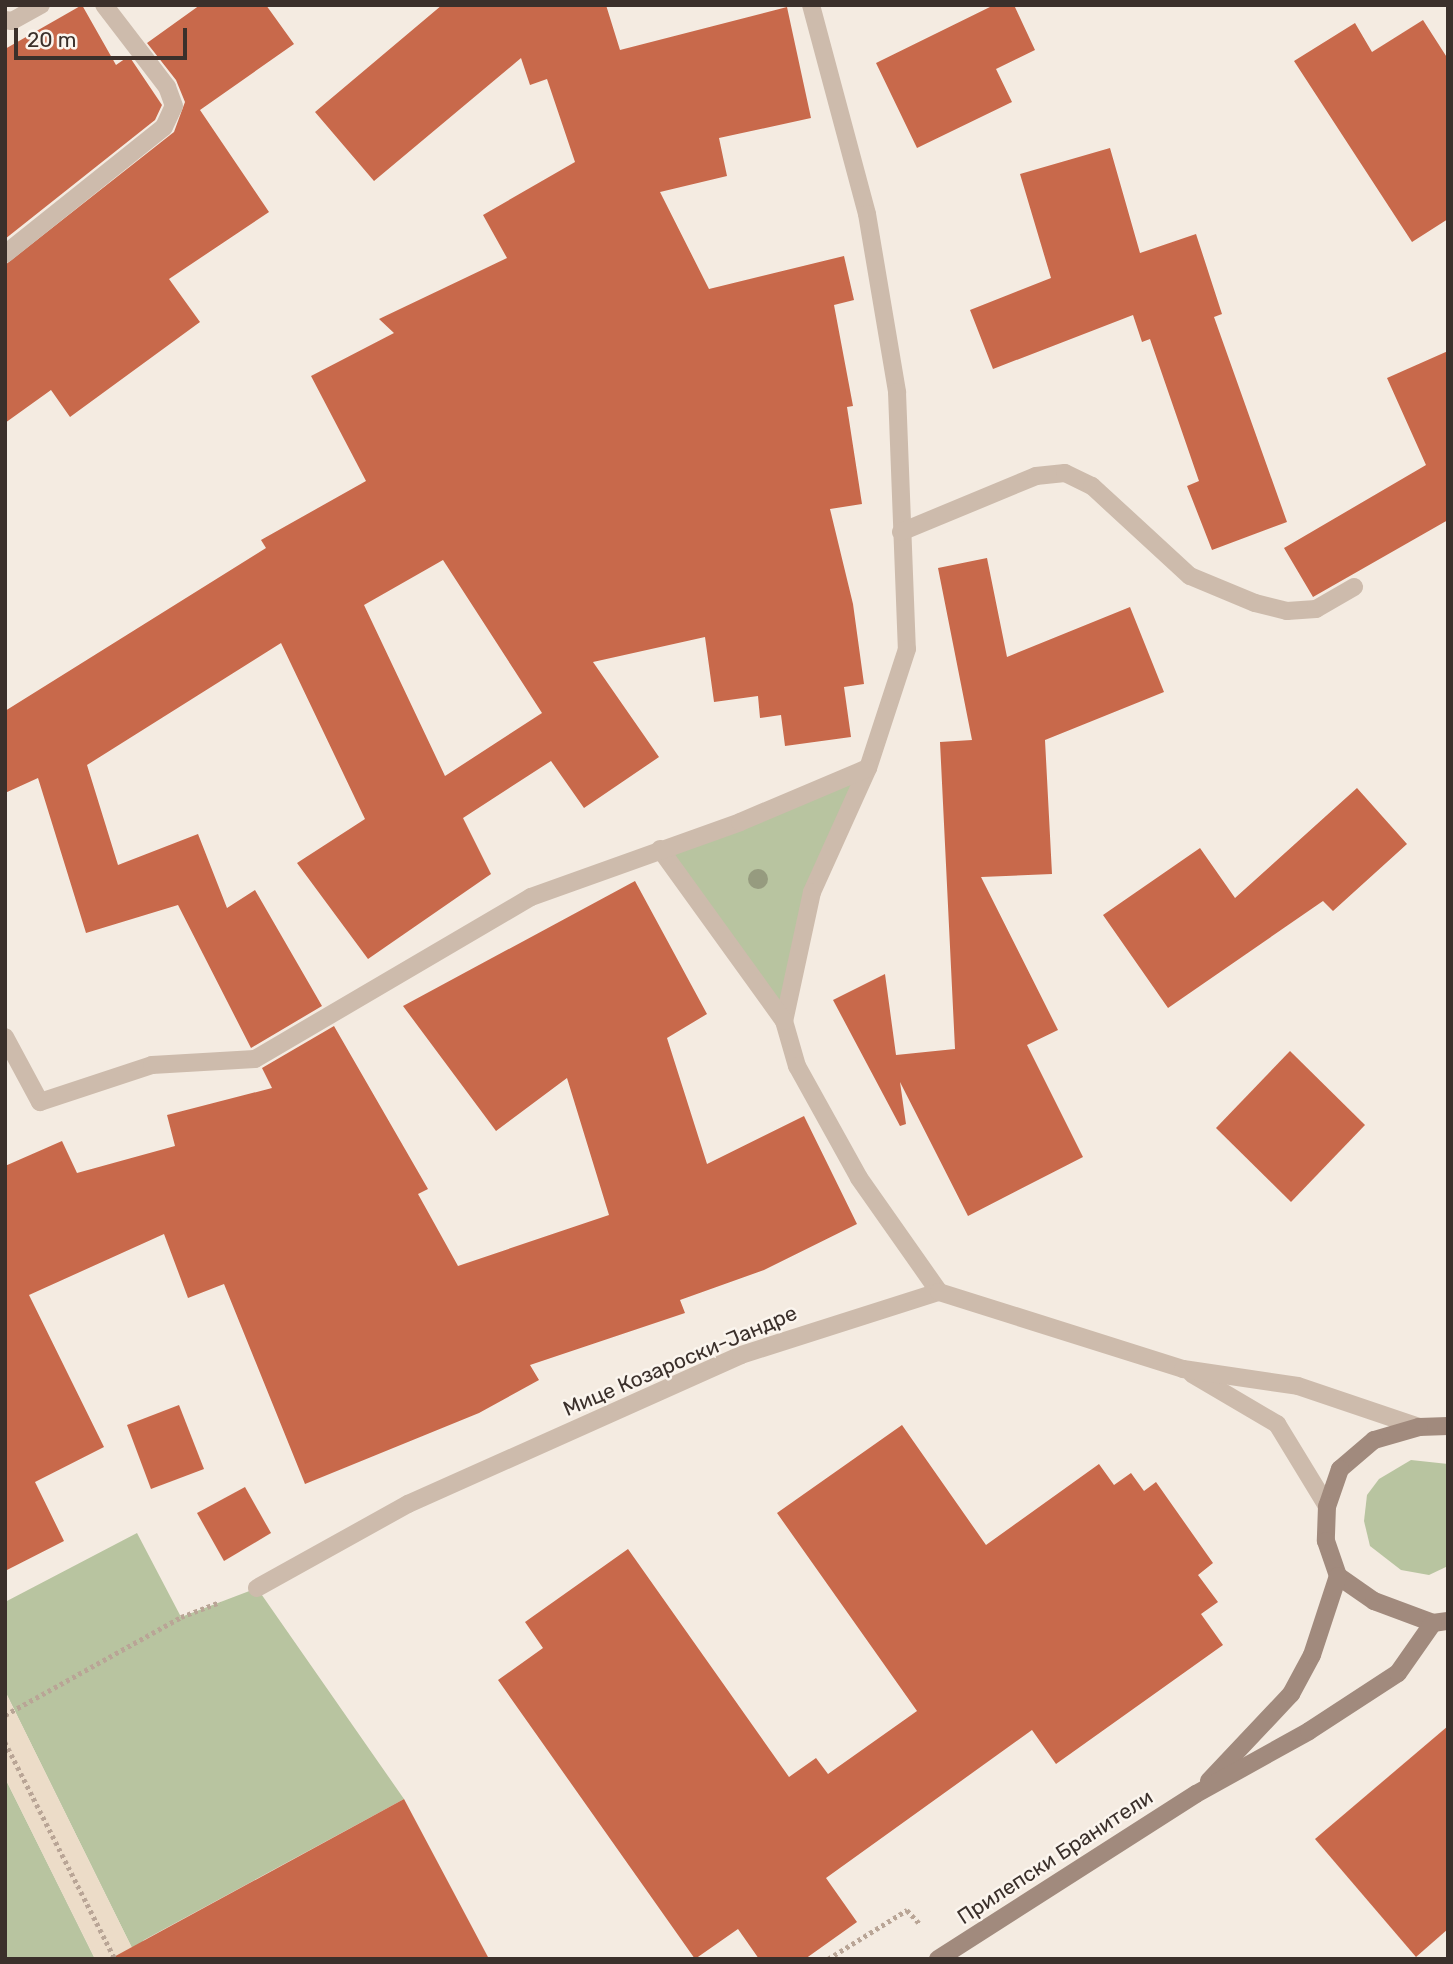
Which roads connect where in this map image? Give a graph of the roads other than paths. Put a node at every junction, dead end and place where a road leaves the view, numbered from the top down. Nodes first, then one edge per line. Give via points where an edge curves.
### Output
1 (41, 5) edge
2 (104, 5) edge
3 (811, 5) edge
4 (5, 20) edge
5 (5, 254) edge
6 (901, 532) junction
7 (1354, 587) dead end
8 (868, 768) junction
9 (660, 849) junction
10 (784, 1021) junction
11 (5, 1037) edge
12 (939, 1292) junction
13 (1182, 1368) junction
14 (1448, 1426) edge
15 (1419, 1427) junction
16 (1327, 1506) junction
17 (1338, 1576) junction
18 (257, 1588) road end
19 (1440, 1622) edge
20 (1196, 1794) junction
21 (942, 1956) edge

1 - 4 street via 12,21
2 - 5 street via 167,87 174,106 164,127
3 - 6 street via 872,241 897,392
6 - 7 street via 1036,476 1065,474 1092,486 1191,576 1255,603 1287,611 1316,608
6 - 8 street via 907,649
8 - 9 street via 740,822
8 - 10 street via 812,892
9 - 10 street
9 - 11 street via 531,897 255,1059 152,1065 40,1102
10 - 12 street via 797,1066 859,1178
12 - 13 street
12 - 18 street, Мице Козароски-Јандре via 741,1355 408,1504
13 - 15 street via 1298,1386
13 - 16 street via 1278,1424
14 - 15 street
15 - 16 street via 1374,1440 1340,1469
16 - 17 street via 1326,1541
17 - 19 street via 1374,1601
17 - 20 street, Прилепски Бранители via 1312,1655 1292,1694
19 - 20 street, Прилепски Бранители via 1398,1673 1309,1731
20 - 21 street, Прилепски Бранители

